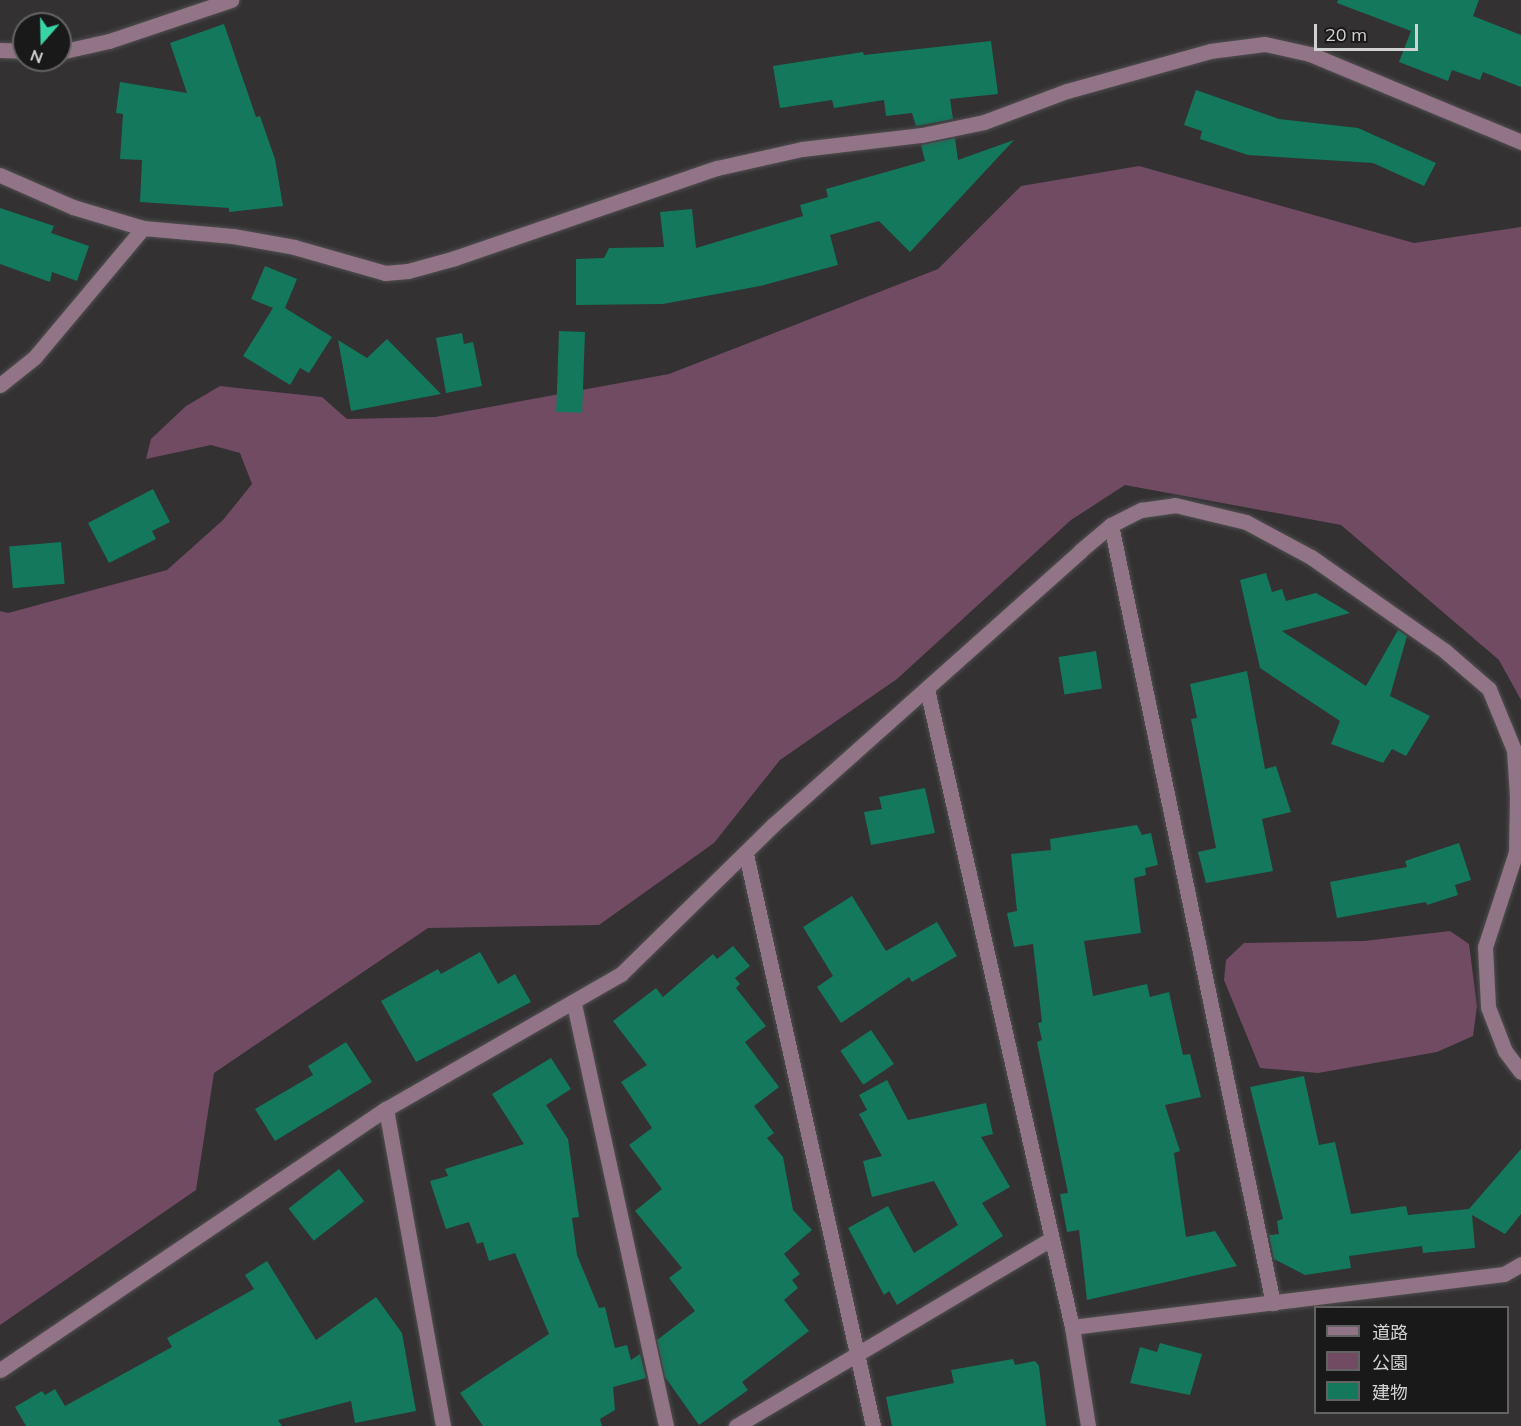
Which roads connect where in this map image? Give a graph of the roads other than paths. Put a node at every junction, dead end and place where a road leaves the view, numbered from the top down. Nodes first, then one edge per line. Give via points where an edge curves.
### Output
1 (231, 0) edge
2 (72, 49) edge
3 (1521, 142) edge
4 (0, 175) edge
5 (143, 228) junction
6 (0, 385) edge
7 (1111, 525) junction
8 (927, 689) junction
9 (746, 854) junction
10 (574, 1004) junction
11 (1521, 1072) edge
12 (386, 1109) junction
13 (1051, 1239) junction
14 (1521, 1264) edge
15 (1273, 1303) junction
16 (1072, 1327) junction
17 (857, 1357) junction
18 (0, 1370) edge
19 (442, 1426) edge
20 (666, 1426) edge
21 (736, 1426) edge
22 (873, 1426) edge
23 (1088, 1426) edge

1 - 2 street via 109,41
3 - 5 street via 1310,54 1265,44 1199,54 1067,91 984,122 922,135 802,149 717,168 408,272 385,273 294,247 233,236
4 - 5 street via 73,207
5 - 6 street via 34,358
7 - 8 street
7 - 11 street via 1141,510 1175,505 1246,522 1311,557 1445,651 1489,690 1514,750 1517,796 1516,852 1485,947 1488,1007 1505,1051
7 - 15 street
8 - 9 street via 773,825
8 - 13 street
9 - 10 street via 621,974
9 - 17 street
10 - 12 street
10 - 20 street
12 - 18 street
12 - 19 street
13 - 16 street
13 - 17 street
14 - 15 street via 1504,1274
15 - 16 street
16 - 23 street
17 - 21 street
17 - 22 street

